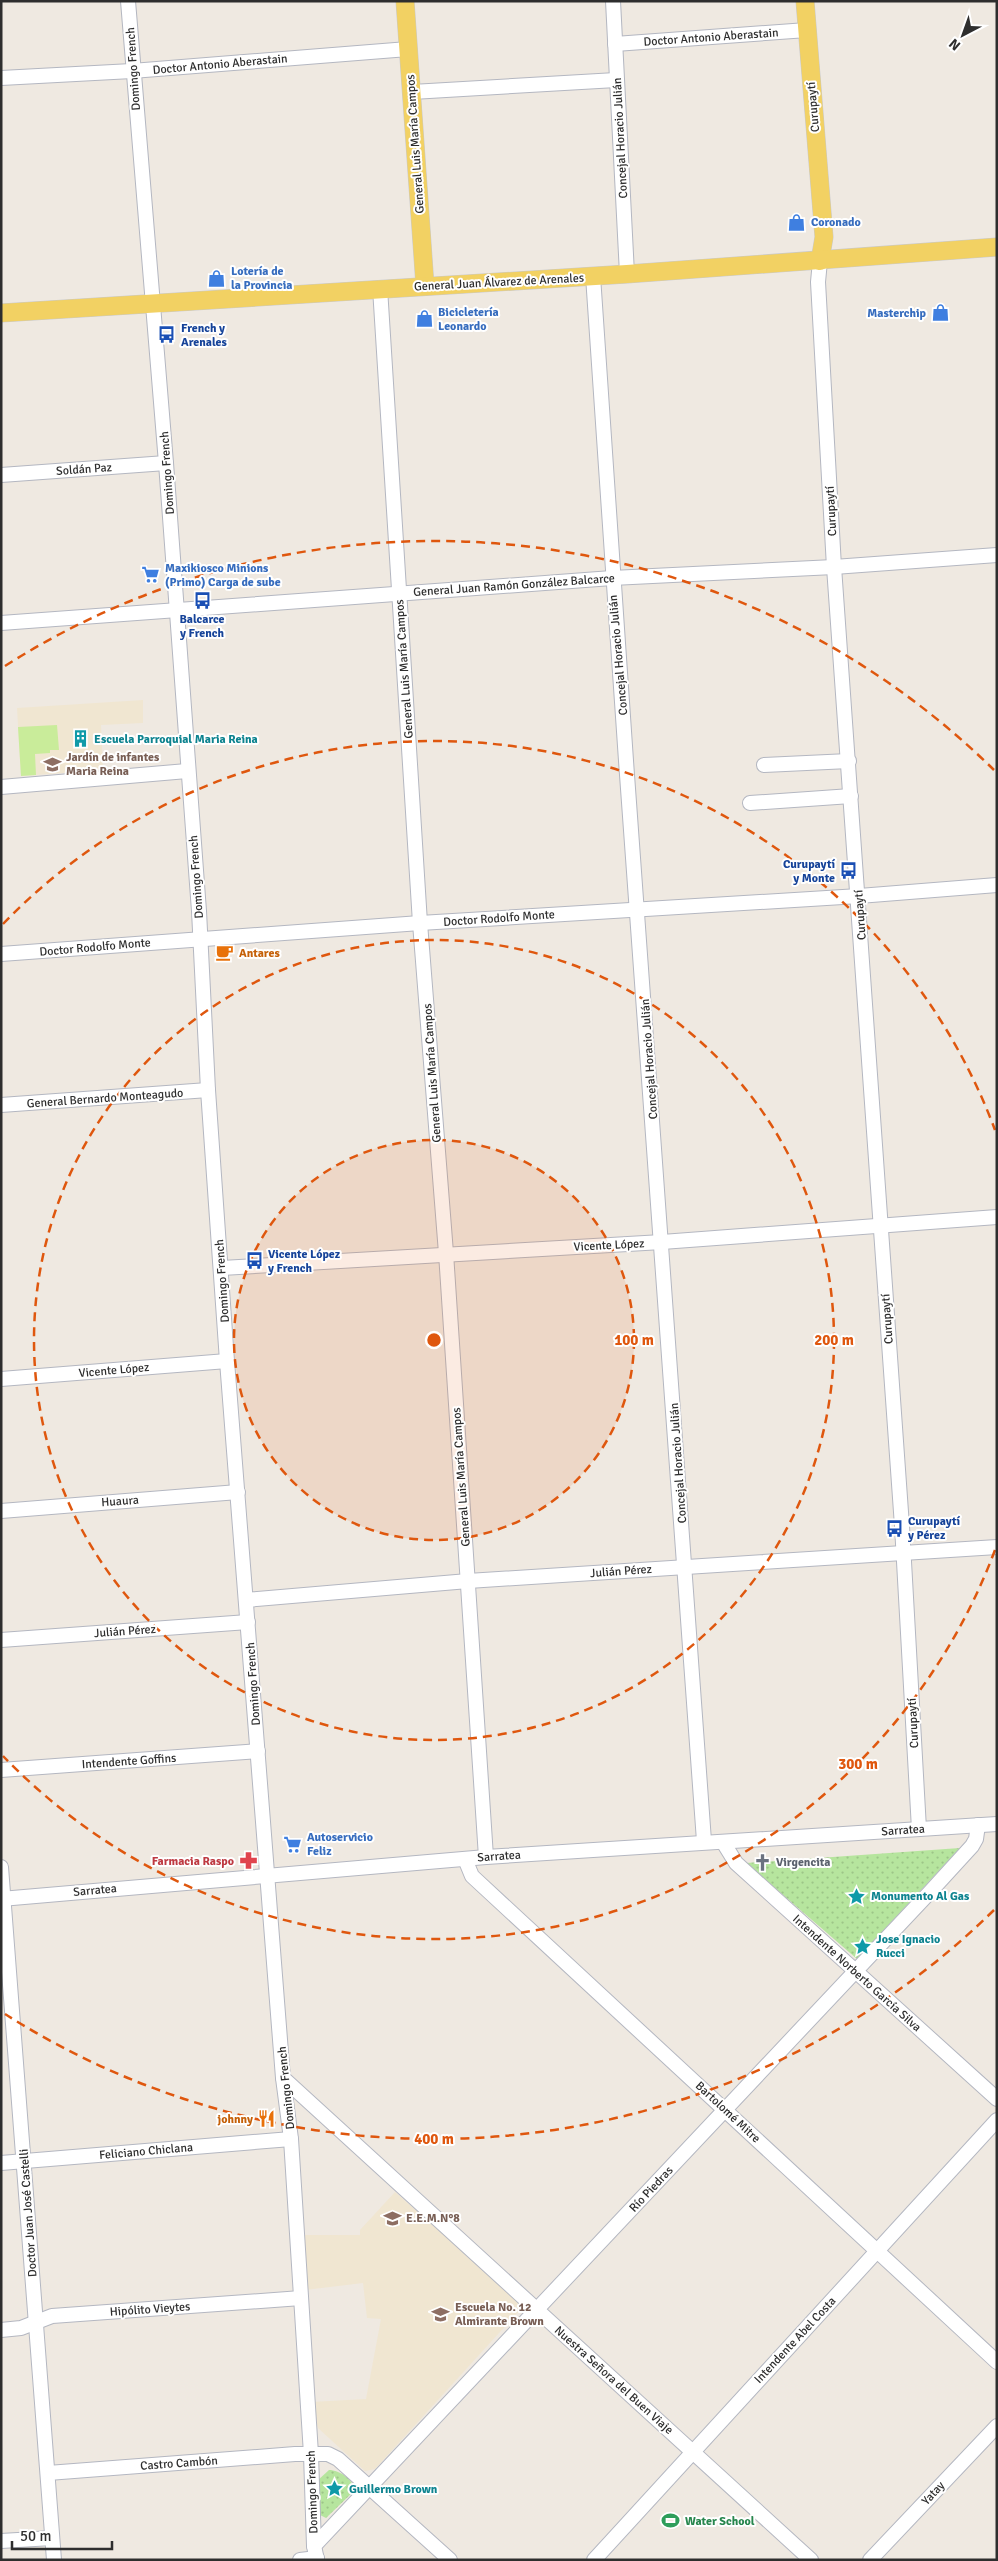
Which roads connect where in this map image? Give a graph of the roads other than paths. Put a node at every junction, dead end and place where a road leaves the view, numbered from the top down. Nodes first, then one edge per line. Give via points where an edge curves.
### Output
1 (128, 1) edge
2 (405, 1) edge
3 (612, 1) edge
4 (805, 1) edge
5 (807, 30) junction
6 (615, 44) junction
7 (408, 49) junction
8 (132, 71) junction
9 (1, 78) edge
10 (616, 80) junction
11 (412, 92) junction
12 (997, 248) edge
13 (820, 262) junction
14 (627, 274) junction
15 (593, 276) junction
16 (426, 286) junction
17 (380, 288) junction
18 (153, 303) junction
19 (1, 313) edge
20 (166, 463) junction
21 (1, 474) edge
22 (997, 555) edge
23 (834, 567) junction
24 (612, 578) junction
25 (399, 594) junction
26 (177, 610) junction
27 (1, 623) edge
28 (849, 761) junction
29 (764, 765) dead end
30 (187, 771) junction
31 (1, 787) edge
32 (852, 796) junction
33 (750, 803) dead end
34 (997, 885) edge
35 (859, 896) junction
36 (638, 909) junction
37 (420, 923) junction
38 (200, 938) junction
39 (1, 954) edge
40 (208, 1090) junction
41 (1, 1105) edge
42 (997, 1217) edge
43 (881, 1225) junction
44 (662, 1242) junction
45 (446, 1253) junction
46 (222, 1268) junction
47 (227, 1361) junction
48 (1, 1379) edge
49 (238, 1492) junction
50 (1, 1510) edge
51 (997, 1547) edge
52 (903, 1554) junction
53 (685, 1567) junction
54 (468, 1581) junction
55 (246, 1600) junction
56 (248, 1622) junction
57 (1, 1640) edge
58 (258, 1751) junction
59 (1, 1770) edge
60 (997, 1824) edge
61 (978, 1825) junction
62 (919, 1828) junction
63 (704, 1841) junction
64 (723, 1842) junction
65 (486, 1857) junction
66 (465, 1859) junction
67 (1, 1867) edge
68 (267, 1874) junction
69 (2, 1899) edge
70 (856, 1971) junction
71 (283, 2078) junction
72 (997, 2099) edge
73 (725, 2109) junction
74 (997, 2120) edge
75 (291, 2139) junction
76 (25, 2161) junction
77 (1, 2163) edge
78 (877, 2251) junction
79 (301, 2298) junction
80 (538, 2310) junction
81 (36, 2322) junction
82 (1, 2330) edge
83 (997, 2362) edge
84 (997, 2426) edge
85 (692, 2451) junction
86 (310, 2454) junction
87 (48, 2473) junction
88 (370, 2486) junction
89 (52, 2538) junction
90 (1, 2541) edge
91 (316, 2555) edge
92 (54, 2560) edge
93 (300, 2560) edge
94 (450, 2560) edge
95 (594, 2560) edge
96 (811, 2560) edge
97 (870, 2560) edge

1 - 8 street, Domingo French
2 - 7 main road, General Luis María Campos
3 - 6 street, Concejal Horacio Julián
4 - 5 main road, Curupaytí
5 - 6 street, Doctor Antonio Aberastain
5 - 13 main road, Curupaytí via 824,238
6 - 10 street, Concejal Horacio Julián
7 - 8 street, Doctor Antonio Aberastain
7 - 11 main road, General Luis María Campos
8 - 9 street, Doctor Antonio Aberastain
8 - 18 street, Domingo French
10 - 11 street
10 - 14 street, Concejal Horacio Julián
11 - 16 main road, General Luis María Campos
12 - 13 main road, General Juan Álvarez de Arenales
13 - 14 main road, General Juan Álvarez de Arenales
13 - 23 street, Curupaytí via 818,282
14 - 15 main road, General Juan Álvarez de Arenales
15 - 16 main road, General Juan Álvarez de Arenales
15 - 24 street, Concejal Horacio Julián
16 - 17 main road, General Juan Álvarez de Arenales
17 - 18 main road, General Juan Álvarez de Arenales
17 - 25 street, General Luis María Campos
18 - 19 main road, General Juan Álvarez de Arenales
18 - 20 street, Domingo French
20 - 21 street, Soldán Paz
20 - 26 street, Domingo French
22 - 23 street, General Juan Ramón González Balcarce
23 - 24 street, General Juan Ramón González Balcarce
23 - 28 street, Curupaytí
24 - 25 street, General Juan Ramón González Balcarce
24 - 36 street, Concejal Horacio Julián
25 - 26 street, General Juan Ramón González Balcarce
25 - 37 street, General Luis María Campos
26 - 27 street, General Juan Ramón González Balcarce
26 - 30 street, Domingo French
28 - 29 street
28 - 32 street, Curupaytí
30 - 31 street
30 - 38 street, Domingo French
32 - 33 street
32 - 35 street, Curupaytí
34 - 35 street, Doctor Rodolfo Monte
35 - 36 street, Doctor Rodolfo Monte
35 - 43 street, Curupaytí
36 - 37 street, Doctor Rodolfo Monte
36 - 44 street, Concejal Horacio Julián
37 - 38 street, Doctor Rodolfo Monte
37 - 45 street, General Luis María Campos
38 - 39 street, Doctor Rodolfo Monte
38 - 40 street, Domingo French
40 - 41 street, General Bernardo Monteagudo
40 - 46 street, Domingo French
42 - 43 street, Vicente López
43 - 44 street, Vicente López
43 - 52 street, Curupaytí
44 - 45 street, Vicente López
44 - 53 street, Concejal Horacio Julián
45 - 46 street, Vicente López
45 - 54 street, General Luis María Campos
46 - 47 street, Domingo French
47 - 48 street, Vicente López
47 - 49 street, Domingo French
49 - 50 street, Huaura
49 - 55 street, Domingo French
51 - 52 street, Julián Pérez
52 - 53 street, Julián Pérez
52 - 62 street, Curupaytí
53 - 54 street, Julián Pérez
53 - 63 street, Concejal Horacio Julián
54 - 55 street, Julián Pérez
54 - 65 street, General Luis María Campos
55 - 56 street, Domingo French
56 - 57 street, Julián Pérez
56 - 58 street, Domingo French
58 - 59 street, Intendente Goffins
58 - 68 street, Domingo French
60 - 61 street, Sarratea
61 - 62 street, Sarratea
61 - 70 street, Río Piedras via 972,1846
62 - 64 street, Sarratea
63 - 64 street, Sarratea
63 - 65 street, Sarratea
64 - 70 street, Intendente Norberto García Silva via 736,1863
65 - 66 street, Sarratea
66 - 68 street, Sarratea
66 - 73 street, Bartolomé Mitre via 472,1876
67 - 69 street, Doctor Juan José Castelli
68 - 69 street, Sarratea
68 - 71 street, Domingo French
69 - 76 street, Doctor Juan José Castelli
70 - 72 street, Intendente Norberto García Silva
70 - 73 street, Río Piedras
71 - 75 street, Domingo French
71 - 80 street, Nuestra Señora del Buen Viaje
73 - 78 street, Bartolomé Mitre
73 - 80 street, Río Piedras
74 - 78 street, Intendente Abel Costa
75 - 76 street, Feliciano Chiclana
75 - 79 street, Domingo French
76 - 77 street, Feliciano Chiclana
76 - 81 street, Doctor Juan José Castelli
78 - 83 street, Bartolomé Mitre
78 - 85 street, Intendente Abel Costa
79 - 81 street, Hipólito Vieytes via 52,2316
79 - 86 street, Domingo French
80 - 85 street, Nuestra Señora del Buen Viaje
80 - 88 street, Río Piedras
81 - 82 street, Hipólito Vieytes via 21,2328
81 - 87 street, Doctor Juan José Castelli
84 - 97 street, Yatay
85 - 95 street, Intendente Abel Costa
85 - 96 street, Nuestra Señora del Buen Viaje
86 - 87 street, Castro Cambón
86 - 88 street, Castro Cambón via 328,2454 338,2459
86 - 91 street, Domingo French
87 - 89 street, Doctor Juan José Castelli
88 - 91 street, Río Piedras
88 - 94 street, Castro Cambón
89 - 90 street
89 - 92 street, Doctor Juan José Castelli
91 - 93 street

